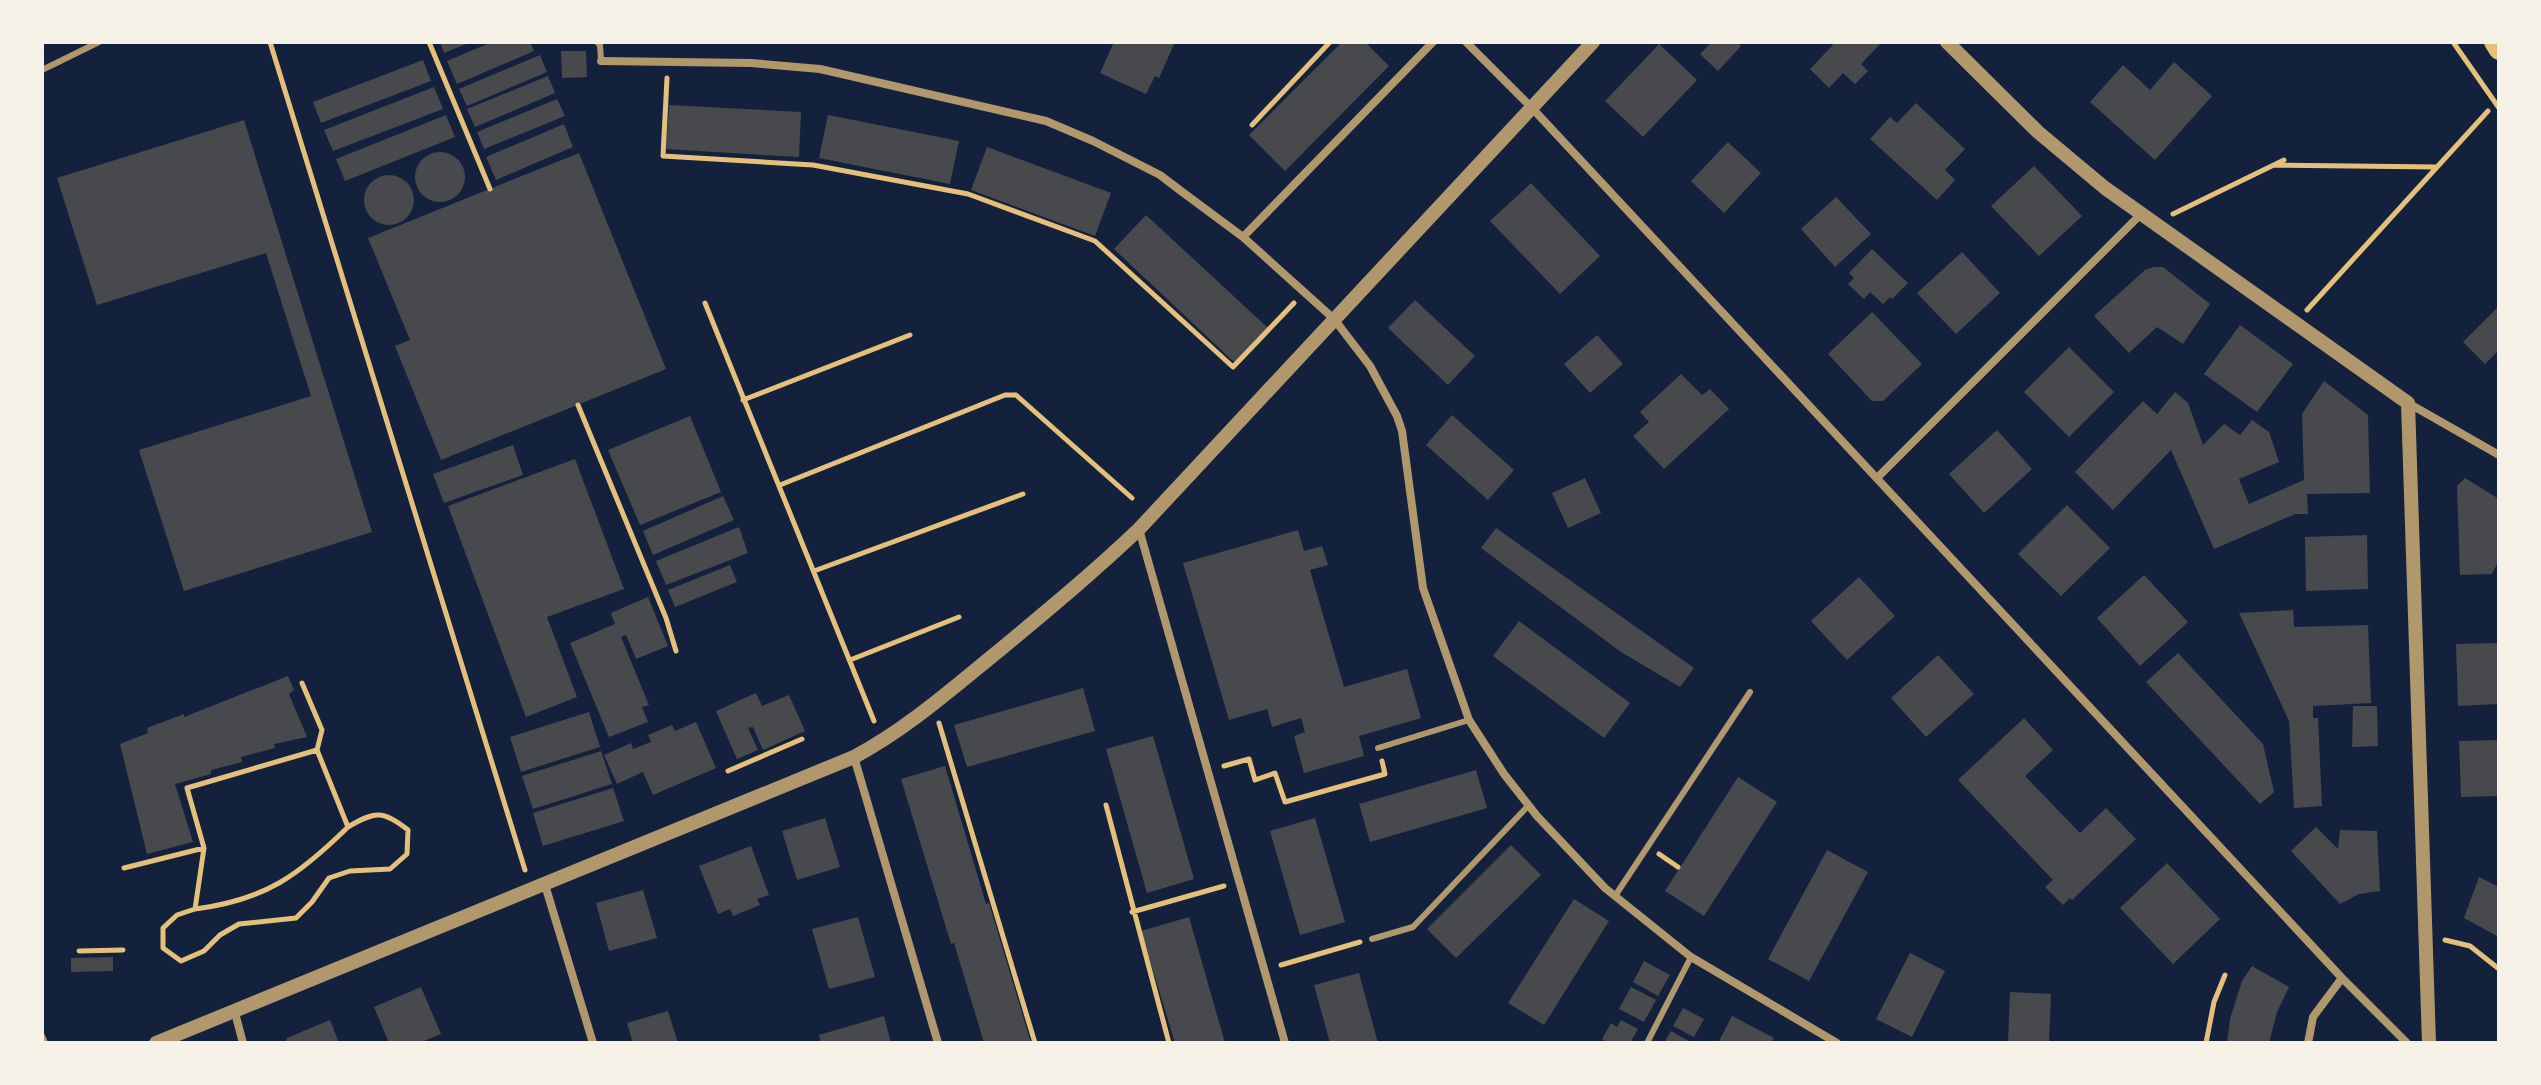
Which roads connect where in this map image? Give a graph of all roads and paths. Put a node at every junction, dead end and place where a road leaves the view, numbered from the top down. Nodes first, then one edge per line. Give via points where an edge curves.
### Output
1 (99, 42) edge
2 (270, 42) edge
3 (429, 42) edge
4 (597, 42) edge
5 (1433, 42) edge
6 (1466, 42) edge
7 (1593, 42) edge
8 (1947, 42) edge
9 (2453, 42) edge
10 (2494, 42) edge
11 (1327, 43) edge
12 (2499, 50) edge
13 (601, 61) joint
14 (668, 61) junction
15 (42, 70) edge
16 (1532, 108) junction
17 (2499, 108) edge
18 (2488, 111) dead end
19 (1252, 125) dead end
20 (2284, 160) dead end
21 (2274, 165) junction
22 (2438, 167) junction
23 (490, 189) dead end
24 (2148, 219) junction
25 (1243, 237) junction
26 (1304, 292) junction
27 (705, 303) dead end
28 (1334, 319) junction
29 (2296, 323) junction
30 (910, 335) dead end
31 (743, 400) junction
32 (2408, 403) junction
33 (578, 405) dead end
34 (2499, 455) edge
35 (1878, 477) junction
36 (780, 485) junction
37 (1023, 494) dead end
38 (1132, 498) dead end
39 (1139, 529) junction
40 (814, 571) junction
41 (959, 617) dead end
42 (676, 651) dead end
43 (850, 660) junction
44 (302, 683) dead end
45 (1750, 692) dead end
46 (1469, 720) junction
47 (875, 722) dead end
48 (939, 722) dead end
49 (802, 739) dead end
50 (1378, 748) joint
51 (317, 750) junction
52 (854, 757) junction
53 (1240, 761) dead end
54 (728, 771) dead end
55 (1106, 805) dead end
56 (1529, 805) junction
57 (348, 827) junction
58 (204, 848) junction
59 (124, 868) dead end
60 (1238, 881) junction
61 (545, 885) junction
62 (1615, 896) junction
63 (195, 909) junction
64 (1132, 912) junction
65 (1372, 939) joint
66 (2427, 939) junction
67 (123, 950) dead end
68 (79, 951) dead end
69 (1691, 957) junction
70 (1264, 969) junction
71 (2499, 969) edge
72 (2225, 975) dead end
73 (2342, 978) junction
74 (234, 1009) junction
75 (42, 1036) edge
76 (45, 1043) edge
77 (156, 1043) edge
78 (243, 1043) edge
79 (593, 1043) edge
80 (938, 1043) edge
81 (1035, 1043) edge
82 (1169, 1043) edge
83 (1285, 1043) edge
84 (1647, 1043) edge
85 (1837, 1043) edge
86 (2206, 1043) edge
87 (2308, 1043) edge
88 (2407, 1043) edge
89 (2429, 1043) edge

1 - 15 lane
2 - 61 path via 526,871
3 - 23 path
4 - 13 lane
5 - 25 street
6 - 16 street
7 - 16 street
8 - 24 street via 2038,132
9 - 17 path
10 - 12 main road
11 - 19 path
13 - 14 street
14 - 25 street via 820,69 1046,121 1160,175
14 - 26 path via 663,156 813,165 968,194 1095,241 1233,367
16 - 28 street
16 - 35 street
18 - 22 path
20 - 21 path
21 - 22 path
21 - 24 path
22 - 29 path
24 - 29 street
24 - 35 street
25 - 26 street
26 - 28 street
27 - 31 path
28 - 39 street
28 - 46 street via 1370,366 1397,416 1423,588
29 - 32 street
30 - 31 path
31 - 36 path
32 - 34 street
32 - 66 street
33 - 42 path
35 - 73 street
36 - 38 path via 1016,395
36 - 40 path
37 - 40 path
39 - 52 street via 968,676
39 - 60 street
40 - 43 path
41 - 43 path
43 - 47 path
44 - 51 path via 322,730
45 - 62 lane
46 - 50 lane
46 - 56 street
48 - 81 path
49 - 54 path
50 - 53 path via 1385,774 1285,802 1275,773 1255,780 1249,759
51 - 57 path
51 - 58 path via 187,788
52 - 61 street
52 - 80 street
55 - 64 path
56 - 62 street
56 - 65 lane via 1413,927
57 - 63 path via 280,884 230,905
57 - 63 path via 369,815 389,815 408,830 407,854 390,869 329,878 296,918 239,924 181,961 163,948 163,928 177,915
58 - 59 path
58 - 63 path
60 - 64 path
60 - 70 street
61 - 74 street
61 - 79 street
62 - 69 street
64 - 82 path
65 - 70 path
66 - 71 path via 2470,946
66 - 89 street
67 - 68 path
69 - 84 lane
69 - 85 street
70 - 83 street
72 - 86 path
73 - 87 street via 2313,1017
73 - 88 street
74 - 77 street
74 - 78 street
75 - 76 lane

